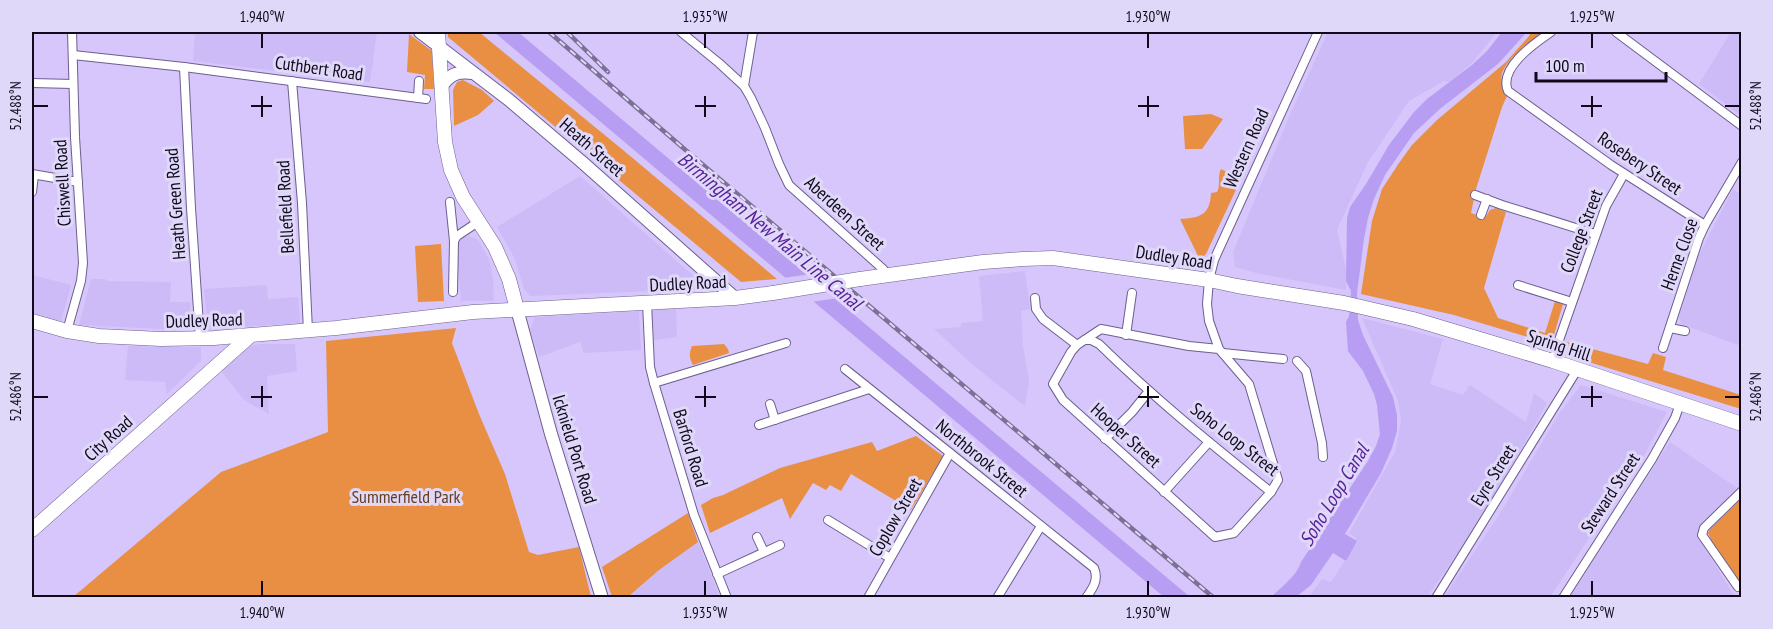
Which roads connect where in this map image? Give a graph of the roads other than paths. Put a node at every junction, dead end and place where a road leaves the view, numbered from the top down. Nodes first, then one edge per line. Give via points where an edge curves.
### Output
1 (72, 32) edge
2 (420, 32) edge
3 (438, 32) edge
4 (681, 32) edge
5 (753, 32) edge
6 (1318, 32) edge
7 (1551, 32) edge
8 (1616, 32) edge
9 (438, 46) junction
10 (73, 55) junction
11 (184, 67) junction
12 (473, 73) junction
13 (292, 81) junction
14 (420, 81) dead end
15 (32, 83) edge
16 (73, 84) junction
17 (441, 87) junction
18 (744, 87) junction
19 (1742, 126) edge
20 (1742, 162) edge
21 (33, 174) edge
22 (1624, 174) junction
23 (78, 183) junction
24 (32, 192) edge
25 (1475, 195) dead end
26 (1487, 199) junction
27 (450, 202) dead end
28 (1481, 214) dead end
29 (478, 222) junction
30 (1705, 225) junction
31 (1595, 234) junction
32 (454, 241) junction
33 (887, 275) junction
34 (1209, 280) junction
35 (1518, 285) dead end
36 (453, 292) dead end
37 (1132, 293) dead end
38 (735, 298) junction
39 (1035, 298) dead end
40 (1572, 302) junction
41 (646, 303) junction
42 (1364, 307) joint
43 (517, 309) junction
44 (32, 321) edge
45 (1671, 328) junction
46 (67, 331) junction
47 (308, 331) junction
48 (1685, 331) dead end
49 (1126, 335) junction
50 (250, 336) junction
51 (207, 339) junction
52 (786, 343) dead end
53 (1081, 343) junction
54 (1663, 348) dead end
55 (1221, 351) junction
56 (1283, 359) dead end
57 (1297, 361) dead end
58 (1553, 361) junction
59 (845, 369) dead end
60 (1577, 370) junction
61 (208, 373) junction
62 (654, 383) junction
63 (869, 389) junction
64 (1149, 391) junction
65 (770, 404) dead end
66 (1680, 404) junction
67 (775, 420) junction
68 (1742, 423) edge
69 (759, 424) dead end
70 (1105, 439) junction
71 (1209, 442) junction
72 (950, 453) junction
73 (1323, 457) dead end
74 (1742, 491) edge
75 (1164, 492) junction
76 (1271, 492) junction
77 (828, 520) dead end
78 (1041, 526) junction
79 (32, 530) edge
80 (757, 537) dead end
81 (780, 545) dead end
82 (764, 552) junction
83 (890, 558) junction
84 (717, 574) junction
85 (1739, 590) edge
86 (602, 597) edge
87 (727, 597) edge
88 (868, 597) edge
89 (997, 597) edge
90 (1086, 597) edge
91 (1436, 597) edge
92 (1563, 597) edge

1 - 10 street, Chiswell Road
2 - 9 main road, Heath Street
3 - 9 main road
4 - 18 street, Aberdeen Street
5 - 18 street
6 - 34 street, Western Road via 1214,260
7 - 22 street, Rosebery Street via 1528,48 1511,67 1506,81 1508,91
8 - 19 street
9 - 12 main road, Heath Street
9 - 17 main road
10 - 11 street, Cuthbert Road
10 - 16 street, Chiswell Road
11 - 13 street, Cuthbert Road
11 - 51 street, Heath Green Road via 191,208
12 - 17 main road via 454,74
12 - 38 main road, Heath Street via 582,162
13 - 14 street, Cuthbert Road via 422,99
13 - 47 street, Bellefield Road
15 - 16 street
16 - 23 street, Chiswell Road
17 - 29 main road via 451,170
18 - 33 street, Aberdeen Street via 789,185
20 - 30 street, Herne Close
21 - 23 street
21 - 24 street
22 - 30 street, Rosebery Street
22 - 31 street, College Street
23 - 46 street, Chiswell Road via 82,272
25 - 26 street
26 - 28 street
26 - 31 street
27 - 32 street
29 - 32 street
29 - 43 main road via 495,247
30 - 45 street, Herne Close
31 - 40 street, College Street
32 - 36 street
33 - 34 main road, Dudley Road via 1053,258
33 - 38 main road, Dudley Road, bridge
34 - 42 main road, Dudley Road
34 - 55 street, Western Road via 1209,321
35 - 40 street, College Street
37 - 49 street
38 - 41 main road, Dudley Road
39 - 53 street via 1043,319
40 - 58 street, College Street
41 - 43 main road, Dudley Road
41 - 62 street, Barford Road
42 - 58 main road, Spring Hill
43 - 47 main road, Dudley Road
43 - 86 main road, Icknield Port Road
44 - 46 main road, Dudley Road
45 - 48 street
45 - 54 street, Herne Close
46 - 51 main road, Dudley Road via 129,339
47 - 50 main road, Dudley Road
49 - 53 street via 1101,329
49 - 55 street
50 - 51 main road, Dudley Road
50 - 61 main road, City Road
51 - 61 main road via 214,357
52 - 62 street
53 - 64 street, Soho Loop Street via 1091,340 1099,344
53 - 70 street, Hooper Street via 1071,352 1053,384 1063,400
55 - 56 street
55 - 76 street, Soho Loop Street via 1249,384 1278,480
57 - 73 street via 1306,371
58 - 60 main road, Spring Hill
59 - 63 street, Northbrook Street
60 - 66 main road, Spring Hill
60 - 91 street, Eyre Street
61 - 79 main road, City Road
62 - 84 street, Barford Road via 694,515
63 - 67 street
63 - 72 street, Northbrook Street
64 - 70 street
64 - 71 street, Soho Loop Street
65 - 67 street
66 - 68 main road, Spring Hill
66 - 92 street, Steward Street via 1652,459
67 - 69 street
70 - 75 street, Hooper Street
71 - 75 street
71 - 76 street, Soho Loop Street
72 - 78 street, Northbrook Street
72 - 83 street, Coplow Street
74 - 85 street via 1704,528 1702,535
75 - 76 street, Hooper Street via 1215,537 1234,533
77 - 83 street
78 - 89 street
78 - 90 street, Northbrook Street via 1094,568 1095,584
80 - 82 street
81 - 82 street
82 - 84 street
83 - 88 street, Coplow Street
84 - 87 street, Barford Road

